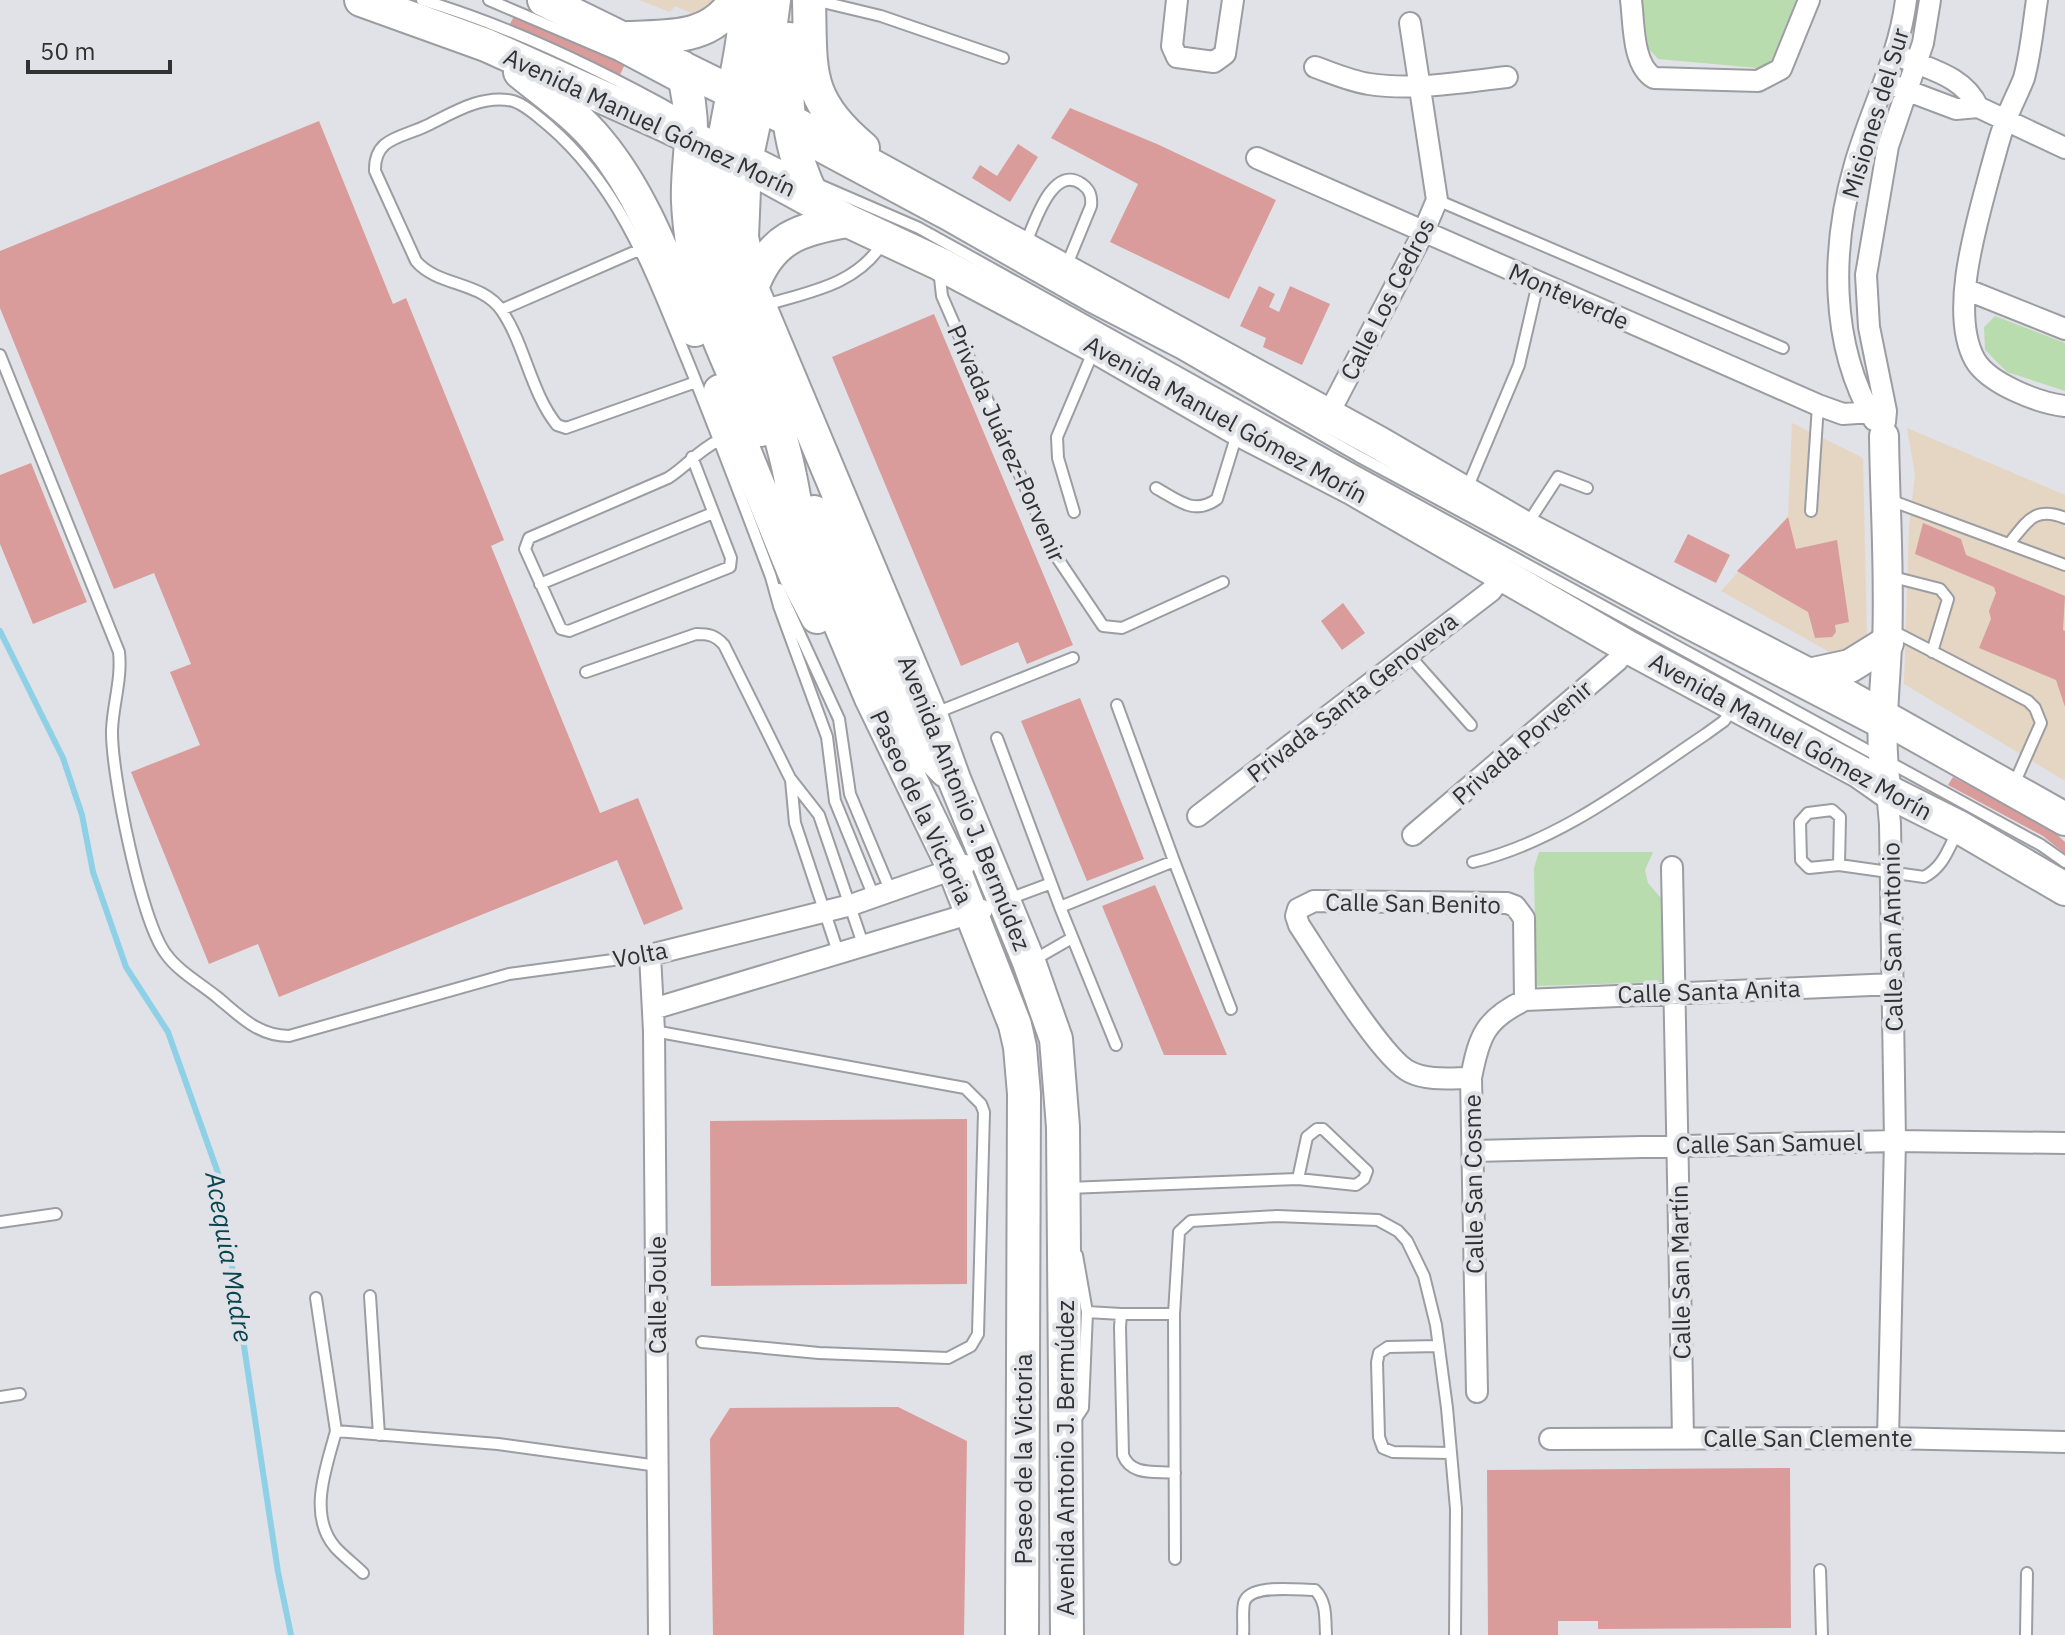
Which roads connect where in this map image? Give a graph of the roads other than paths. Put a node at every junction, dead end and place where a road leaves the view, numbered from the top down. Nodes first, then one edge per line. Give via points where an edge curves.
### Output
1 (422, 0) edge
2 (489, 0) edge
3 (544, 0) edge
4 (735, 0) edge
5 (747, 0) edge
6 (774, 0) edge
7 (791, 0) edge
8 (811, 0) edge
9 (1177, 0) edge
10 (1233, 0) edge
11 (1631, 0) edge
12 (1809, 0) edge
13 (1906, 0) edge
14 (1930, 0) edge
15 (2037, 0) edge
16 (377, 3) edge
17 (1410, 23) dead end
18 (626, 38) junction
19 (486, 45) junction
20 (1894, 53) junction
21 (1003, 58) dead end
22 (1916, 63) junction
23 (1315, 67) dead end
24 (1507, 77) dead end
25 (1884, 81) junction
26 (1419, 87) junction
27 (1907, 91) junction
28 (1978, 107) junction
29 (2006, 119) junction
30 (732, 122) junction
31 (2065, 148) edge
32 (1257, 158) dead end
33 (906, 183) junction
34 (808, 189) junction
35 (1437, 200) junction
36 (848, 221) junction
37 (1423, 233) junction
38 (886, 239) junction
39 (1024, 247) junction
40 (641, 249) junction
41 (940, 264) junction
42 (1065, 269) junction
43 (1538, 283) junction
44 (1965, 289) junction
45 (755, 298) junction
46 (501, 310) junction
47 (2065, 329) edge
48 (1096, 347) junction
49 (1783, 348) dead end
50 (0, 355) edge
51 (696, 382) junction
52 (1818, 405) junction
53 (2065, 406) edge
54 (1880, 420) junction
55 (1238, 429) junction
56 (1305, 433) junction
57 (719, 440) junction
58 (692, 457) junction
59 (1360, 464) junction
60 (791, 477) junction
61 (1156, 488) dead end
62 (1587, 488) dead end
63 (1466, 493) junction
64 (1885, 499) junction
65 (1811, 511) dead end
66 (1074, 512) dead end
67 (713, 513) junction
68 (2065, 518) edge
69 (1525, 528) junction
70 (2009, 544) junction
71 (2065, 565) edge
72 (1503, 575) junction
73 (1887, 575) junction
74 (771, 577) junction
75 (1223, 582) dead end
76 (540, 584) junction
77 (1887, 635) junction
78 (1628, 647) junction
79 (1932, 652) junction
80 (1408, 654) junction
81 (1073, 658) dead end
82 (586, 672) dead end
83 (1809, 675) junction
84 (871, 698) junction
85 (1117, 705) dead end
86 (1736, 706) junction
87 (931, 715) junction
88 (1471, 725) dead end
89 (997, 738) dead end
90 (1885, 748) junction
91 (790, 778) junction
92 (954, 779) junction
93 (2012, 790) junction
94 (1198, 816) dead end
95 (2065, 819) edge
96 (1959, 827) junction
97 (1413, 835) dead end
98 (987, 858) junction
99 (1174, 861) junction
100 (1473, 862) dead end
101 (2065, 862) edge
102 (1839, 865) junction
103 (1672, 867) dead end
104 (954, 869) junction
105 (1890, 870) junction
106 (1049, 884) junction
107 (2065, 889) edge
108 (882, 894) junction
109 (1005, 900) junction
110 (851, 905) junction
111 (1060, 907) junction
112 (825, 910) junction
113 (972, 914) junction
114 (1072, 938) junction
115 (864, 947) junction
116 (650, 955) junction
117 (839, 955) junction
118 (1029, 962) junction
119 (1894, 984) junction
120 (1674, 992) junction
121 (1525, 1000) junction
122 (653, 1009) junction
123 (1231, 1009) dead end
124 (654, 1031) junction
125 (1116, 1045) dead end
126 (1471, 1078) junction
127 (1895, 1141) junction
128 (2065, 1143) edge
129 (1677, 1145) junction
130 (1473, 1151) junction
131 (1298, 1179) junction
132 (1063, 1188) junction
133 (56, 1214) dead end
134 (0, 1222) edge
135 (1063, 1229) junction
136 (370, 1296) dead end
137 (316, 1298) dead end
138 (1087, 1312) junction
139 (1121, 1314) junction
140 (1174, 1314) junction
141 (702, 1342) dead end
142 (1439, 1346) junction
143 (1477, 1392) dead end
144 (20, 1394) dead end
145 (0, 1397) edge
146 (336, 1431) junction
147 (1065, 1434) junction
148 (379, 1435) junction
149 (1683, 1437) junction
150 (1888, 1438) junction
151 (1550, 1439) dead end
152 (2065, 1442) edge
153 (1451, 1453) junction
154 (658, 1466) junction
155 (1175, 1473) junction
156 (1175, 1559) dead end
157 (1820, 1570) dead end
158 (363, 1573) dead end
159 (2027, 1573) dead end
160 (659, 1635) edge
161 (1022, 1635) edge
162 (1067, 1635) edge
163 (1243, 1635) edge
164 (1326, 1635) edge
165 (1455, 1635) edge
166 (1822, 1635) edge
167 (2026, 1635) edge

1 - 30 lane
2 - 30 lane via 618,55
3 - 18 main road, Avenida Manuel Gómez Morín
4 - 18 main road via 726,14 699,32
5 - 30 main road
6 - 30 main road, Avenida Antonio J. Bermúdez via 771,34
7 - 30 main road via 786,71
8 - 21 lane via 881,16
8 - 33 main road via 811,72 818,95 839,126
9 - 10 street via 1172,46 1177,57 1214,62 1225,54
11 - 12 street via 1640,61 1648,75 1758,81 1781,69
13 - 20 street, Misiones del Sur
14 - 22 street, Misiones del Sur
15 - 29 street via 2027,65
16 - 19 main road, Avenida Manuel Gómez Morín
17 - 26 street, Calle Los Cedros
18 - 30 main road, Avenida Manuel Gómez Morín
19 - 30 main road, Avenida Manuel Gómez Morín
19 - 84 main road via 574,117 618,167 669,268 795,575 836,653
20 - 22 street
20 - 25 street, Misiones del Sur
22 - 27 street, Misiones del Sur
22 - 28 street via 1959,82
23 - 26 street via 1362,82
24 - 26 street
25 - 27 street
25 - 54 street, Misiones del Sur via 1855,165 1838,266 1847,351 1857,387
26 - 35 street, Calle Los Cedros
27 - 28 street via 1956,109
27 - 54 street, Misiones del Sur via 1888,146 1866,275
28 - 29 street
29 - 31 street
29 - 44 street
30 - 33 main road, Avenida Manuel Gómez Morín
30 - 34 main road, Avenida Manuel Gómez Morín
30 - 34 main road
30 - 45 main road, Avenida Antonio J. Bermúdez via 742,237
30 - 56 lane via 941,222 1178,352
30 - 60 main road via 688,200 691,235 717,337 762,433
32 - 37 street, Monteverde
33 - 39 main road, Avenida Manuel Gómez Morín
34 - 36 main road, Avenida Manuel Gómez Morín
34 - 56 lane via 919,228
35 - 37 street, Calle Los Cedros
35 - 49 lane
36 - 38 main road, Avenida Manuel Gómez Morín
36 - 45 main road via 792,234 771,251 760,266
37 - 43 street, Monteverde
37 - 56 street, Calle Los Cedros
38 - 41 main road, Avenida Manuel Gómez Morín
38 - 45 lane via 873,259 851,276 826,287
39 - 42 main road, Avenida Manuel Gómez Morín
39 - 42 lane via 1052,188 1074,180 1092,195 1091,206
40 - 46 lane
40 - 46 lane via 590,167 568,142 515,102 490,99 383,144 374,157 375,171 416,261 427,271 482,293
40 - 51 lane
41 - 48 main road, Avenida Manuel Gómez Morín
41 - 75 lane, Privada Juárez-Porvenir via 942,296 1030,501 1054,553 1103,626 1122,628
42 - 56 main road, Avenida Manuel Gómez Morín
43 - 52 street, Monteverde
43 - 63 lane via 1519,365
44 - 47 street
44 - 53 street via 1967,331 1976,361 2027,397
45 - 87 main road, Avenida Antonio J. Bermúdez
46 - 51 lane via 561,427
48 - 55 main road, Avenida Manuel Gómez Morín
48 - 66 lane via 1057,437
50 - 116 lane, Volta via 119,652 113,750 128,833 155,933 167,956 249,1024 275,1036 289,1036 509,974
51 - 57 lane
52 - 54 street, Monteverde
52 - 65 lane
54 - 64 street, Calle San Antonio
55 - 56 main road, Avenida Manuel Gómez Morín
55 - 61 lane via 1217,499 1209,505 1194,508
56 - 59 main road, Avenida Manuel Gómez Morín
56 - 59 main road, Avenida Manuel Gómez Morín
57 - 58 lane
57 - 74 lane
58 - 67 lane
58 - 76 lane via 668,478 529,538 525,549
59 - 63 main road, Avenida Manuel Gómez Morín
59 - 72 main road, Avenida Manuel Gómez Morín
59 - 90 lane
59 - 90 lane via 1664,621
60 - 84 main road, Paseo de la Victoria via 796,515
60 - 92 main road via 820,520 907,724
62 - 69 lane via 1558,477
63 - 69 main road, Avenida Manuel Gómez Morín
64 - 70 lane
64 - 73 street, Calle San Antonio
67 - 76 lane
67 - 76 lane via 731,563 726,569 569,631 561,629
68 - 70 lane via 2047,513 2030,517
69 - 83 main road, Avenida Manuel Gómez Morín
70 - 71 lane
72 - 78 main road, Avenida Manuel Gómez Morín
72 - 80 street, Privada Santa Genoveva via 1491,591
73 - 77 street, Calle San Antonio
73 - 79 lane via 1946,595
74 - 108 lane via 827,737 835,801
74 - 108 lane via 839,719 850,794
77 - 79 lane
77 - 83 main road via 1850,666
77 - 90 street, Calle San Antonio
78 - 86 main road, Avenida Manuel Gómez Morín
78 - 97 street, Privada Porvenir
79 - 93 lane via 2035,708 2041,723
80 - 88 lane
80 - 94 street, Privada Santa Genoveva
81 - 87 lane
82 - 91 lane via 696,634 717,637
83 - 90 main road, Avenida Manuel Gómez Morín
84 - 104 main road, Paseo de la Victoria
85 - 99 lane
86 - 90 main road, Avenida Manuel Gómez Morín via 1860,772
86 - 100 lane via 1706,734 1559,828 1506,854
87 - 92 main road, Avenida Antonio J. Bermúdez
89 - 106 lane
90 - 93 main road, Avenida Manuel Gómez Morín
90 - 96 main road, Avenida Manuel Gómez Morín
90 - 101 lane
90 - 105 street, Calle San Antonio
91 - 110 lane via 819,815
91 - 112 lane via 795,823
92 - 98 main road, Avenida Antonio J. Bermúdez
93 - 95 main road, Avenida Manuel Gómez Morín
96 - 105 lane via 1934,872 1924,877
96 - 107 main road, Avenida Manuel Gómez Morín
98 - 104 street, Volta
98 - 109 main road, Avenida Antonio J. Bermúdez
99 - 111 lane
99 - 123 lane
102 - 102 lane via 1840,817 1832,810 1808,813 1800,822 1803,864
102 - 105 lane
103 - 120 street, Calle San Martín
104 - 108 street, Volta
104 - 113 main road, Paseo de la Victoria
105 - 119 street, Calle San Antonio
106 - 109 lane
106 - 111 lane
108 - 110 street, Volta
109 - 113 street
109 - 118 main road, Avenida Antonio J. Bermúdez
110 - 112 street, Volta
110 - 115 lane
111 - 114 lane
112 - 116 street, Volta
112 - 117 lane
113 - 115 street
113 - 161 main road, Paseo de la Victoria via 1015,1025 1023,1069
114 - 118 lane
114 - 125 lane
115 - 117 street
116 - 122 street, Calle Joule
117 - 122 street
118 - 132 main road, Avenida Antonio J. Bermúdez via 1056,1039
119 - 120 street, Calle Santa Anita
119 - 127 street, Calle San Antonio
120 - 121 street, Calle Santa Anita
120 - 129 street, Calle San Martín
121 - 126 street, Calle San Cosme via 1500,1014 1483,1032
121 - 126 street, Calle San Benito via 1524,918 1515,906 1314,901 1298,909 1299,925 1390,1057 1426,1077
122 - 124 street, Calle Joule
124 - 141 lane via 965,1088 984,1112 978,1334 971,1346 948,1358
124 - 154 street, Calle Joule
126 - 130 street, Calle San Cosme
127 - 128 street, Calle San Samuel
127 - 129 street, Calle San Samuel
127 - 150 street, Calle San Antonio
129 - 130 street, Calle San Samuel
129 - 149 street, Calle San Martín
130 - 143 street, Calle San Cosme
131 - 131 lane via 1307,1137 1317,1129 1367,1171 1356,1185
131 - 132 lane
132 - 135 main road, Avenida Antonio J. Bermúdez
133 - 134 lane
135 - 138 lane via 1082,1272
135 - 147 main road, Avenida Antonio J. Bermúdez
136 - 148 lane
137 - 146 lane
138 - 139 lane
138 - 147 lane via 1083,1408
139 - 140 lane
139 - 155 lane via 1123,1455 1134,1469
140 - 142 lane via 1177,1239 1191,1221 1277,1216 1378,1220 1398,1231 1416,1256
140 - 155 lane
142 - 153 lane
142 - 153 lane via 1388,1347 1379,1353 1379,1437 1383,1448 1393,1452
144 - 145 lane
146 - 148 lane
146 - 158 lane via 322,1485 322,1519 334,1546
147 - 162 main road, Avenida Antonio J. Bermúdez
148 - 154 lane via 498,1444
149 - 150 street, Calle San Clemente
149 - 151 street, Calle San Clemente
150 - 152 street, Calle San Clemente
153 - 165 lane
154 - 160 street, Calle Joule
155 - 156 lane
157 - 166 lane
159 - 167 lane
163 - 164 lane via 1244,1602 1258,1590 1315,1590 1325,1607

